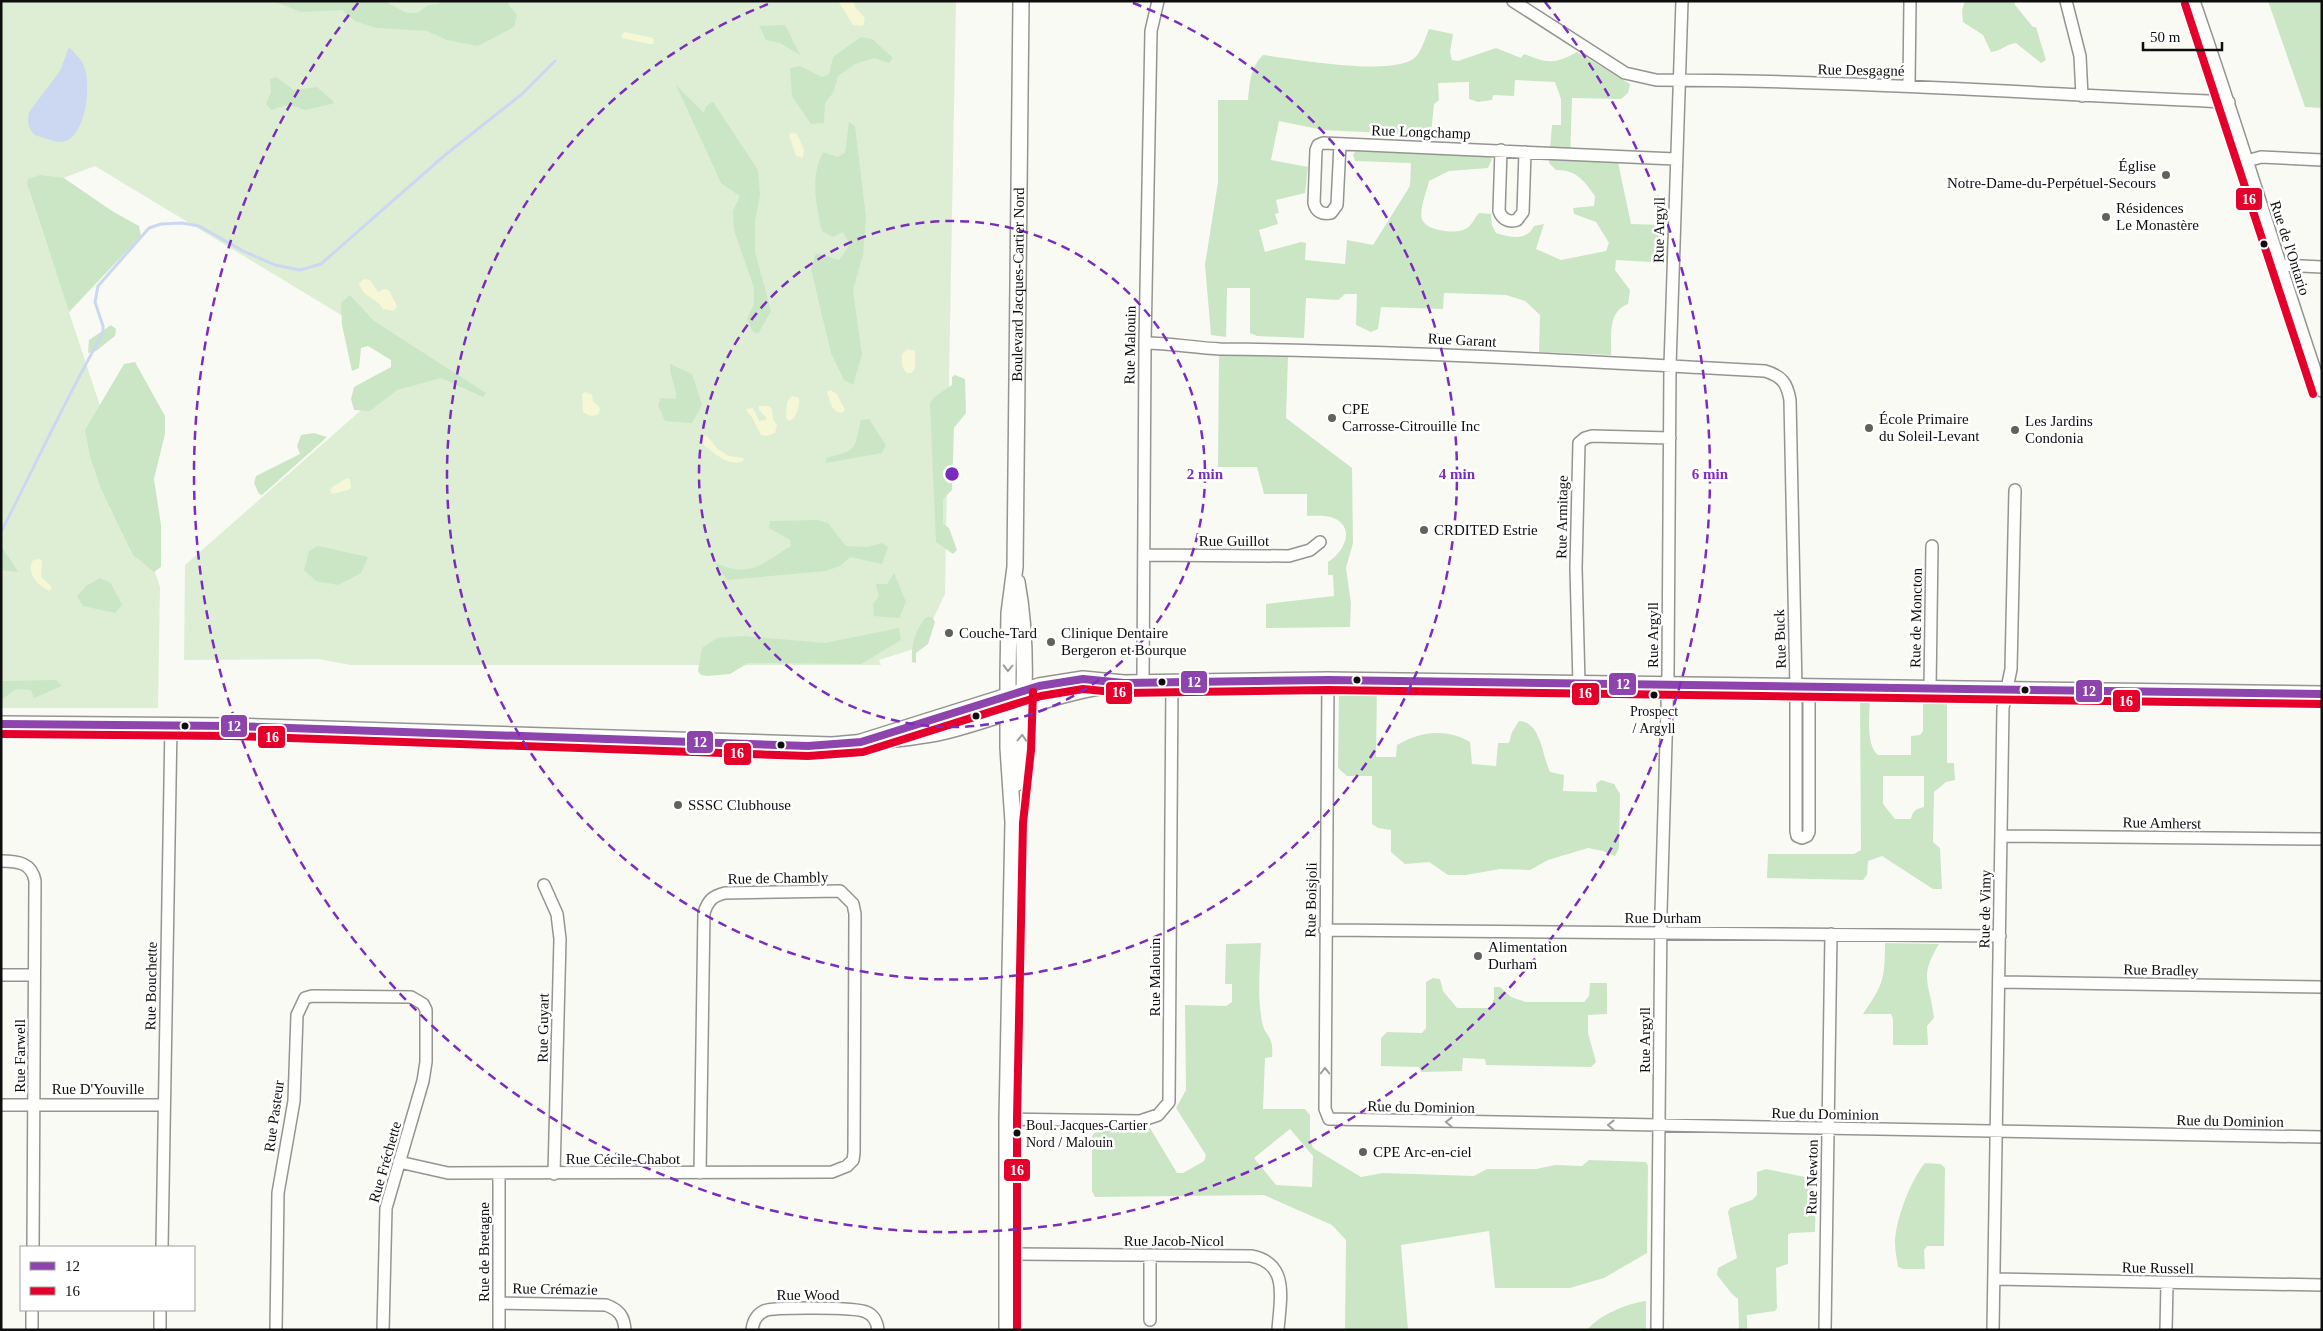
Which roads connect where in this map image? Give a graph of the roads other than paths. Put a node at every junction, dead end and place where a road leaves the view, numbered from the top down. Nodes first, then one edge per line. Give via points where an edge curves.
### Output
1 (1020, 1) edge
2 (1513, 1) edge
3 (1682, 1) edge
4 (1910, 1) edge
5 (2066, 1) edge
6 (2194, 1) edge
7 (1154, 4) edge
8 (1680, 80) junction
9 (1909, 86) junction
10 (2082, 96) junction
11 (2229, 102) junction
12 (1340, 144) junction
13 (1501, 150) junction
14 (1525, 152) junction
15 (1675, 159) junction
16 (2322, 160) edge
17 (2246, 161) junction
18 (2280, 265) junction
19 (2322, 266) edge
20 (1145, 343) junction
21 (1670, 366) junction
22 (1778, 375) joint
23 (2322, 391) edge
24 (1670, 438) junction
25 (2015, 490) dead end
26 (1320, 542) dead end
27 (1932, 546) dead end
28 (1144, 555) junction
29 (1015, 567) junction
30 (1328, 680) junction
31 (1143, 682) junction
32 (1172, 682) junction
33 (1579, 684) junction
34 (1668, 686) junction
35 (1803, 688) junction
36 (1930, 689) junction
37 (2007, 690) junction
38 (2322, 694) edge
39 (1008, 696) junction
40 (1023, 699) junction
41 (1008, 712) junction
42 (1, 724) edge
43 (171, 724) junction
44 (861, 742) junction
45 (1013, 822) junction
46 (2001, 836) junction
47 (2322, 839) edge
48 (1, 861) edge
49 (544, 885) dead end
50 (1326, 930) junction
51 (1661, 933) junction
52 (1831, 934) junction
53 (2000, 936) junction
54 (1, 975) edge
55 (34, 975) junction
56 (1999, 982) junction
57 (2322, 987) edge
58 (423, 1004) joint
59 (35, 1104) junction
60 (1, 1105) edge
61 (164, 1105) junction
62 (1007, 1119) junction
63 (1329, 1119) joint
64 (1660, 1125) junction
65 (1828, 1129) junction
66 (1997, 1132) junction
67 (2322, 1137) edge
68 (399, 1162) junction
69 (847, 1166) joint
70 (700, 1173) junction
71 (499, 1174) junction
72 (554, 1174) junction
73 (33, 1246) edge
74 (162, 1246) edge
75 (1007, 1254) junction
76 (1150, 1256) junction
77 (1995, 1279) junction
78 (2167, 1283) junction
79 (2322, 1285) edge
80 (499, 1303) junction
81 (32, 1311) edge
82 (160, 1311) edge
83 (1150, 1320) dead end
84 (32, 1330) edge
85 (160, 1330) edge
86 (276, 1330) edge
87 (383, 1330) edge
88 (499, 1330) edge
89 (625, 1330) edge
90 (752, 1330) edge
91 (878, 1330) edge
92 (1006, 1330) edge
93 (1278, 1330) edge
94 (1657, 1330) edge
95 (1825, 1330) edge
96 (1993, 1330) edge
97 (2166, 1330) edge

1 - 29 street, Boulevard Jacques-Cartier Nord
2 - 8 street, Rue Desgagné via 1625,73 1656,80
3 - 8 street, Rue Argyll
4 - 9 street
5 - 10 street via 2080,56
6 - 11 street, Rue de l'Ontario
7 - 20 street, Rue Malouin
8 - 9 street, Rue Desgagné
8 - 15 street, Rue Argyll
9 - 10 street, Rue Desgagné
10 - 11 street, Rue Desgagné
11 - 17 street, Rue de l'Ontario
12 - 12 street, Rue Longchamp via 1323,143 1316,150 1314,204 1324,214 1331,213 1337,204
12 - 13 street, Rue Longchamp
13 - 14 street, Rue Longchamp
13 - 14 street via 1499,211 1510,221 1517,220 1523,212
14 - 15 street, Rue Longchamp
15 - 21 street, Rue Argyll
16 - 17 street via 2260,157
17 - 18 street, Rue de l'Ontario
18 - 19 street
18 - 23 street, Rue de l'Ontario
20 - 21 street, Rue Garant
20 - 28 street, Rue Malouin
21 - 22 street, Rue Garant via 1766,371
21 - 24 street, Rue Argyll
22 - 35 street, Rue Buck via 1787,386 1790,400
24 - 33 street, Rue Armitage via 1592,436 1579,443 1576,568
24 - 34 street, Rue Argyll
25 - 37 street, Rue de Vimy via 2011,669
26 - 28 street, Rue Guillot via 1310,550 1289,556
27 - 36 street, Rue de Moncton
28 - 31 street, Rue Malouin
29 -> 39 street, Boulevard Jacques-Cartier Nord via 1009,614
29 - 40 street, Boulevard Jacques-Cartier Nord via 1023,612
30 - 32 street
30 - 33 street
30 - 50 street, Rue Boisjoli
31 - 32 street
31 - 40 street
32 - 62 street, Rue Malouin via 1169,1102 1158,1115 1140,1121
33 - 34 street
34 - 35 street
34 - 51 street, Rue Argyll
35 - 35 street, Rue Buck via 1796,831 1802,838 1809,832
35 - 36 street
36 - 37 street
37 - 38 street
37 - 46 street, Rue de Vimy via 2003,708
39 - 40 street
39 - 41 street, Boulevard Jacques-Cartier Nord
39 - 44 street
40 - 41 street
45 -> 40 street, Boulevard Jacques-Cartier Nord
41 - 44 street via 920,736
41 - 45 street, Boulevard Jacques-Cartier Nord
42 - 43 street
43 - 44 street via 808,746
43 - 61 street, Rue Bouchette
45 - 62 street, Boulevard Jacques-Cartier Nord
46 - 47 street, Rue Amherst
46 - 53 street, Rue de Vimy
48 - 55 street, Rue Farwell via 20,863 33,873
49 - 72 street, Rue Guyart via 557,914 560,938
50 - 51 street, Rue Durham
63 -> 50 street, Rue Boisjoli via 1325,1109
51 - 52 street, Rue Durham
51 - 64 street, Rue Argyll
52 - 53 street, Rue Durham
52 - 65 street, Rue Newton
53 - 56 street, Rue de Vimy
54 - 55 street
55 - 59 street, Rue Farwell
56 - 57 street, Rue Bradley
56 - 66 street, Rue de Vimy
58 - 68 street, Rue Fréchette via 427,1016 425,1071
58 - 86 street, Rue Pasteur via 401,996 312,996 305,998 298,1008 294,1101 278,1193
59 - 60 street, Rue D'Youville
59 - 61 street, Rue D'Youville
59 - 73 street, Rue Farwell
61 - 74 street, Rue Bouchette
62 - 75 street, Boulevard Jacques-Cartier Nord
64 -> 63 street, Rue du Dominion
64 - 65 street, Rue du Dominion
64 - 94 street, Rue Argyll
65 - 66 street, Rue du Dominion
65 - 95 street, Rue Newton
66 - 67 street, Rue du Dominion
66 - 77 street, Rue de Vimy
68 - 71 street, Rue Cécile-Chabot via 435,1172
68 - 87 street, Rue Fréchette via 386,1208
69 - 70 street, Rue Cécile-Chabot via 832,1172
69 - 70 street, Rue de Chambly via 854,1153 856,914 853,904 840,891 726,893 713,896 704,913
70 - 72 street, Rue Cécile-Chabot
71 - 72 street, Rue Cécile-Chabot
71 - 80 street, Rue de Bretagne
75 - 76 street, Rue Jacob-Nicol
75 - 92 street, Boulevard Jacques-Cartier Nord
76 - 83 street
76 - 93 street, Rue Jacob-Nicol via 1251,1256 1268,1261 1274,1266 1279,1279
77 - 78 street, Rue Russell
77 - 96 street, Rue de Vimy
78 - 79 street, Rue Russell
78 - 97 street
80 - 88 street, Rue de Bretagne
80 - 89 street, Rue Crémazie via 606,1305 617,1310 623,1318
81 - 84 street
82 - 85 street
90 - 91 street, Rue Wood via 759,1314 773,1309 860,1310 873,1317

